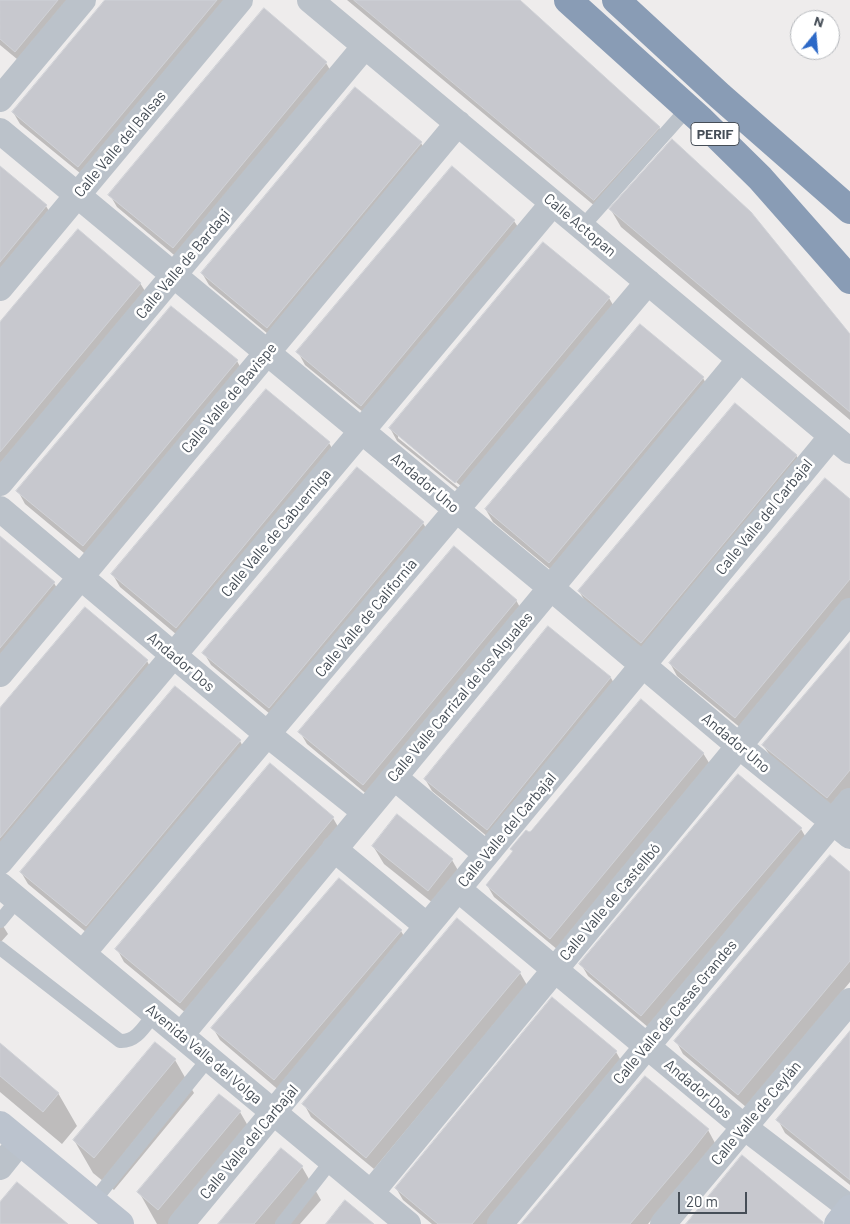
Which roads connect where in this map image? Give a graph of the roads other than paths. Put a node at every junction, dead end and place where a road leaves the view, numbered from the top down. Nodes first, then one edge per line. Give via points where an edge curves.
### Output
1 (83, 0) edge
2 (240, 0) edge
3 (310, 0) edge
4 (568, 0) edge
5 (616, 0) edge
6 (365, 46) junction
7 (5, 85) edge
8 (688, 108) junction
9 (458, 123) junction
10 (0, 131) edge
11 (77, 195) junction
12 (553, 203) junction
13 (850, 210) edge
14 (582, 227) junction
15 (174, 275) junction
16 (850, 280) edge
17 (648, 282) junction
18 (0, 288) edge
19 (267, 352) junction
20 (740, 359) junction
21 (362, 431) junction
22 (841, 443) edge
23 (0, 483) edge
24 (0, 509) edge
25 (457, 510) junction
26 (81, 576) junction
27 (551, 588) junction
28 (850, 611) edge
29 (173, 656) junction
30 (643, 664) junction
31 (0, 674) edge
32 (267, 734) junction
33 (739, 746) junction
34 (394, 777) junction
35 (850, 801) edge
36 (365, 812) junction
37 (841, 829) edge
38 (334, 850) junction
39 (486, 854) junction
40 (0, 862) edge
41 (458, 889) junction
42 (9, 892) edge
43 (0, 921) edge
44 (427, 926) junction
45 (0, 948) edge
46 (82, 953) junction
47 (554, 970) junction
48 (850, 1001) edge
49 (155, 1014) junction
50 (181, 1035) junction
51 (647, 1046) junction
52 (209, 1058) junction
53 (274, 1112) junction
54 (0, 1125) edge
55 (744, 1128) junction
56 (20, 1142) junction
57 (332, 1160) junction
58 (0, 1167) edge
59 (371, 1192) junction
60 (93, 1202) junction
61 (850, 1209) edge
62 (403, 1222) edge
63 (120, 1224) edge
64 (181, 1224) edge
65 (282, 1224) edge
66 (500, 1224) edge
67 (663, 1224) edge
68 (838, 1224) edge

1 - 7 street
2 - 11 street, Calle Valle del Balsas
3 - 6 street, Calle Actopan
4 - 8 highway, PERIF
5 - 13 highway, PERIF
6 - 9 street, Calle Actopan
6 - 15 street, Calle Valle de Bardagi
8 - 14 lane
8 - 16 highway, PERIF via 760,178
9 - 12 street, Calle Actopan
9 - 19 street, Calle Valle de Bavispe
10 - 11 street, Andador Uno
11 - 15 street, Andador Uno
11 - 18 street, Calle Valle del Balsas
12 - 14 street, Calle Actopan
12 - 21 street, Calle Valle de Cabuerniga
14 - 17 street, Calle Actopan
15 - 19 street, Andador Uno
15 - 23 street, Calle Valle de Bardagi
17 - 20 street, Calle Actopan
17 - 25 street, Calle Valle de California
19 - 21 street, Andador Uno
19 - 26 street, Calle Valle de Bavispe
20 - 22 street, Calle Actopan
20 - 27 street, Calle Valle Carrizal de los Alguales
21 - 25 street, Andador Uno
21 - 29 street, Calle Valle de Cabuerniga
22 - 30 street, Calle Valle del Carbajal
24 - 26 street, Andador Dos
25 - 27 street, Andador Uno
25 - 32 street, Calle Valle de California
26 - 29 street, Andador Dos
26 - 31 street, Calle Valle de Bavispe
27 - 30 street, Andador Uno
27 - 34 street, Calle Valle Carrizal de los Alguales
28 - 33 street, Calle Valle de Castellbó
29 - 32 street, Andador Dos
29 - 40 street, Calle Valle de Cabuerniga
30 - 33 street, Andador Uno
30 - 39 street, Calle Valle del Carbajal
32 - 36 street, Andador Dos
32 - 46 street, Calle Valle de California
33 - 37 street, Andador Uno
33 - 47 street, Calle Valle de Castellbó
34 - 36 street, Calle Valle Carrizal de los Alguales
34 - 39 street
35 - 37 street, Calle Valle de Casas Grandes
36 - 38 street, Calle Valle Carrizal de los Alguales
37 - 51 street, Calle Valle de Casas Grandes
38 - 44 street
38 - 50 street, Calle Valle Carrizal de los Alguales
39 - 41 street, Calle Valle del Carbajal
41 - 44 street, Calle Valle del Carbajal
41 - 47 street, Andador Dos
42 - 43 lane
42 - 46 street, Avenida Valle del Volga
44 - 53 street, Calle Valle del Carbajal
45 - 49 lane via 120,1041 135,1037
46 - 49 street, Avenida Valle del Volga
47 - 51 street, Andador Dos
47 - 59 street, Calle Valle de Castellbó
48 - 55 street, Calle Valle de Ceylán
49 - 50 street, Avenida Valle del Volga
50 - 52 street, Avenida Valle del Volga
51 - 55 street, Andador Dos
51 - 66 street, Calle Valle de Casas Grandes
52 - 53 street, Avenida Valle del Volga
52 - 60 lane
53 - 57 street, Avenida Valle del Volga
53 - 64 street, Calle Valle del Carbajal
54 - 56 street
55 - 61 street, Andador Dos
55 - 67 street, Calle Valle de Ceylán
56 - 58 street
56 - 60 street
57 - 59 street, Avenida Valle del Volga
57 - 65 lane
59 - 62 street, Avenida Valle del Volga
60 - 63 street
61 - 68 street

